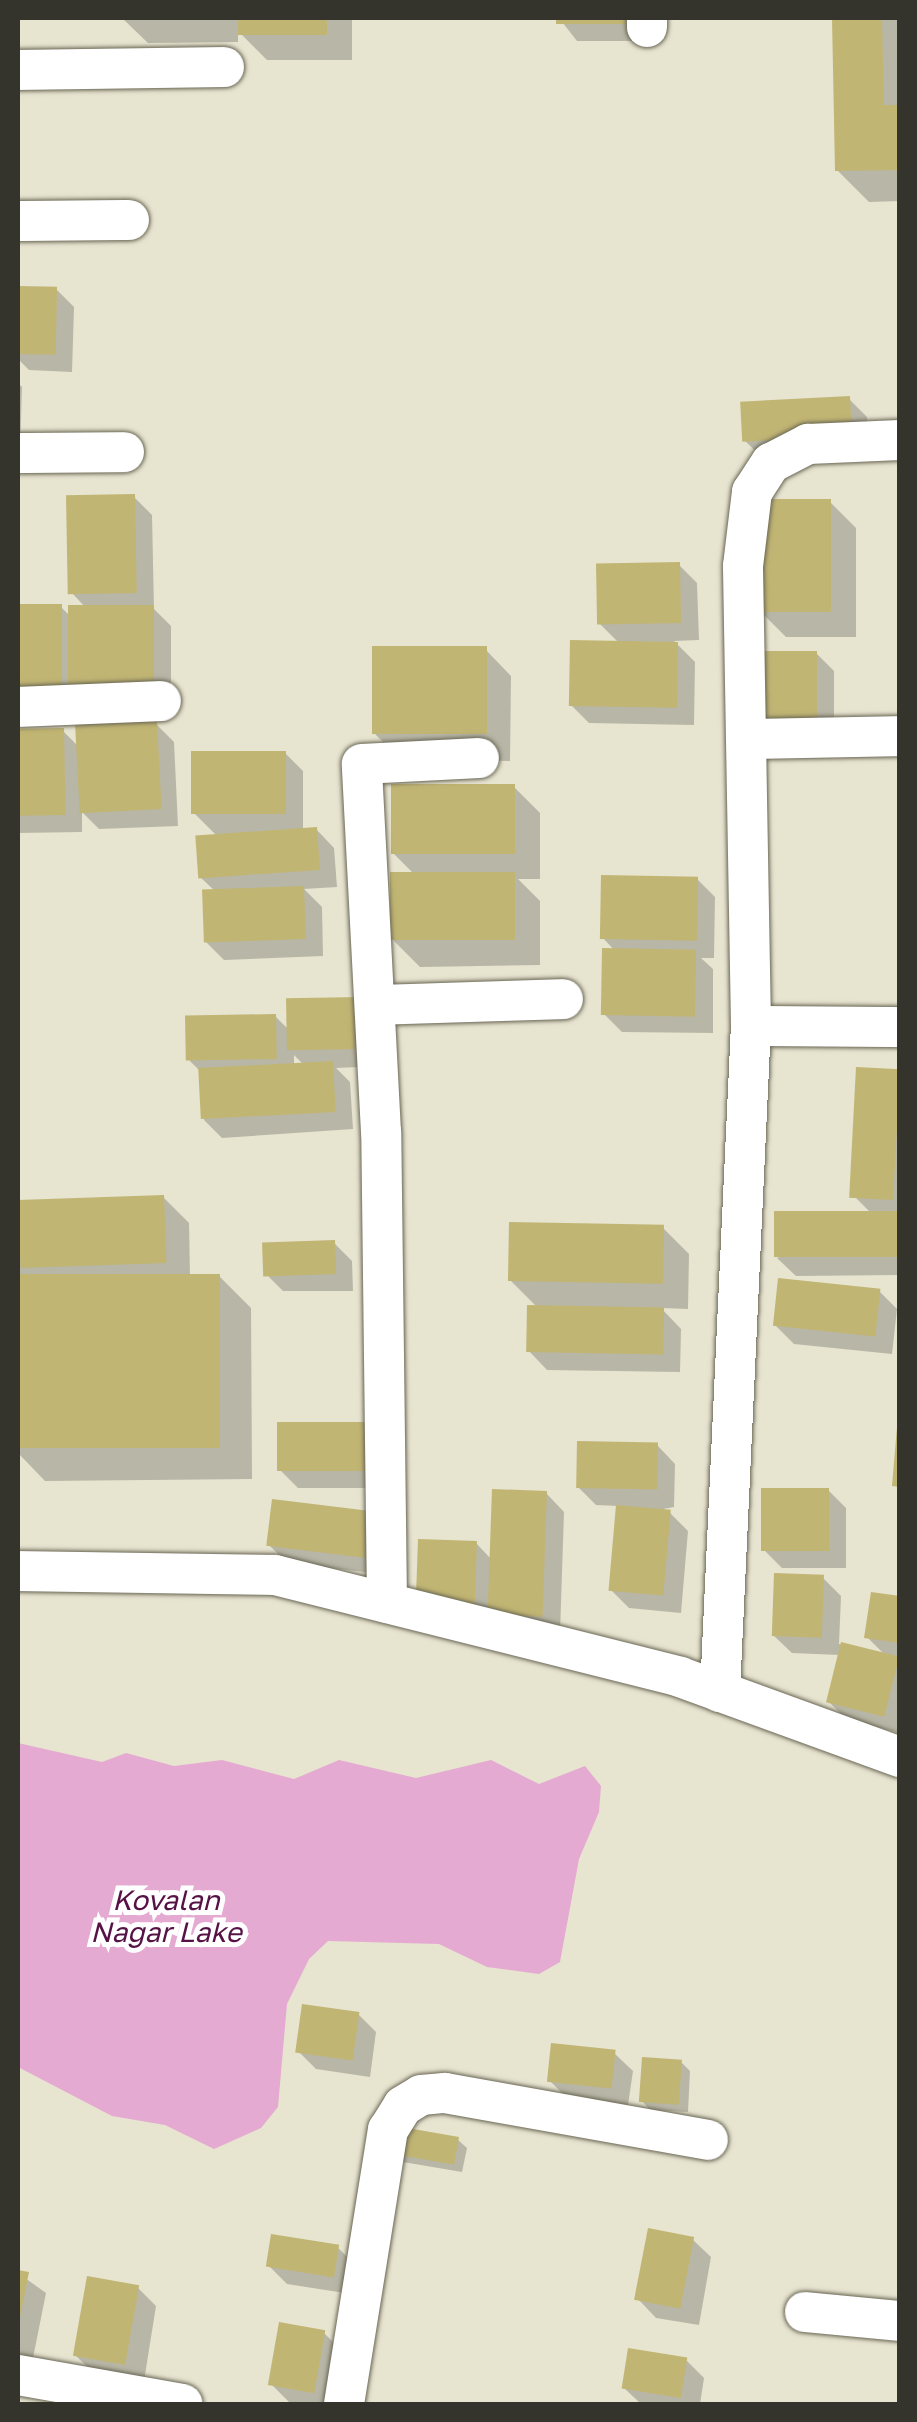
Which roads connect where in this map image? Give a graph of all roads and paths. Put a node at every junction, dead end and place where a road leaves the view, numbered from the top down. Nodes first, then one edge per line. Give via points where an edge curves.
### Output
1 (224, 67) dead end
2 (18, 70) edge
3 (129, 220) dead end
4 (18, 221) edge
5 (900, 440) edge
6 (124, 452) dead end
7 (18, 453) edge
8 (161, 701) dead end
9 (18, 707) edge
10 (900, 736) edge
11 (746, 739) junction
12 (479, 758) dead end
13 (563, 999) dead end
14 (376, 1005) junction
15 (752, 1026) junction
16 (900, 1027) edge
17 (18, 1570) edge
18 (387, 1603) junction
19 (720, 1692) junction
20 (900, 1757) edge
21 (708, 2140) dead end
22 (805, 2312) dead end
23 (900, 2320) edge
24 (18, 2375) edge
25 (182, 2404) edge
26 (344, 2404) edge

1 - 2 street
3 - 4 street
5 - 11 street via 808,444 771,463 752,492 743,566
6 - 7 street
8 - 9 street
10 - 11 street
11 - 15 street
12 - 14 street via 362,764
13 - 14 street
14 - 18 street
15 - 16 street
15 - 19 street
17 - 18 street via 275,1574
18 - 19 street
19 - 20 street
21 - 26 street via 445,2093 421,2095 403,2106 388,2130
22 - 23 street
24 - 25 street

